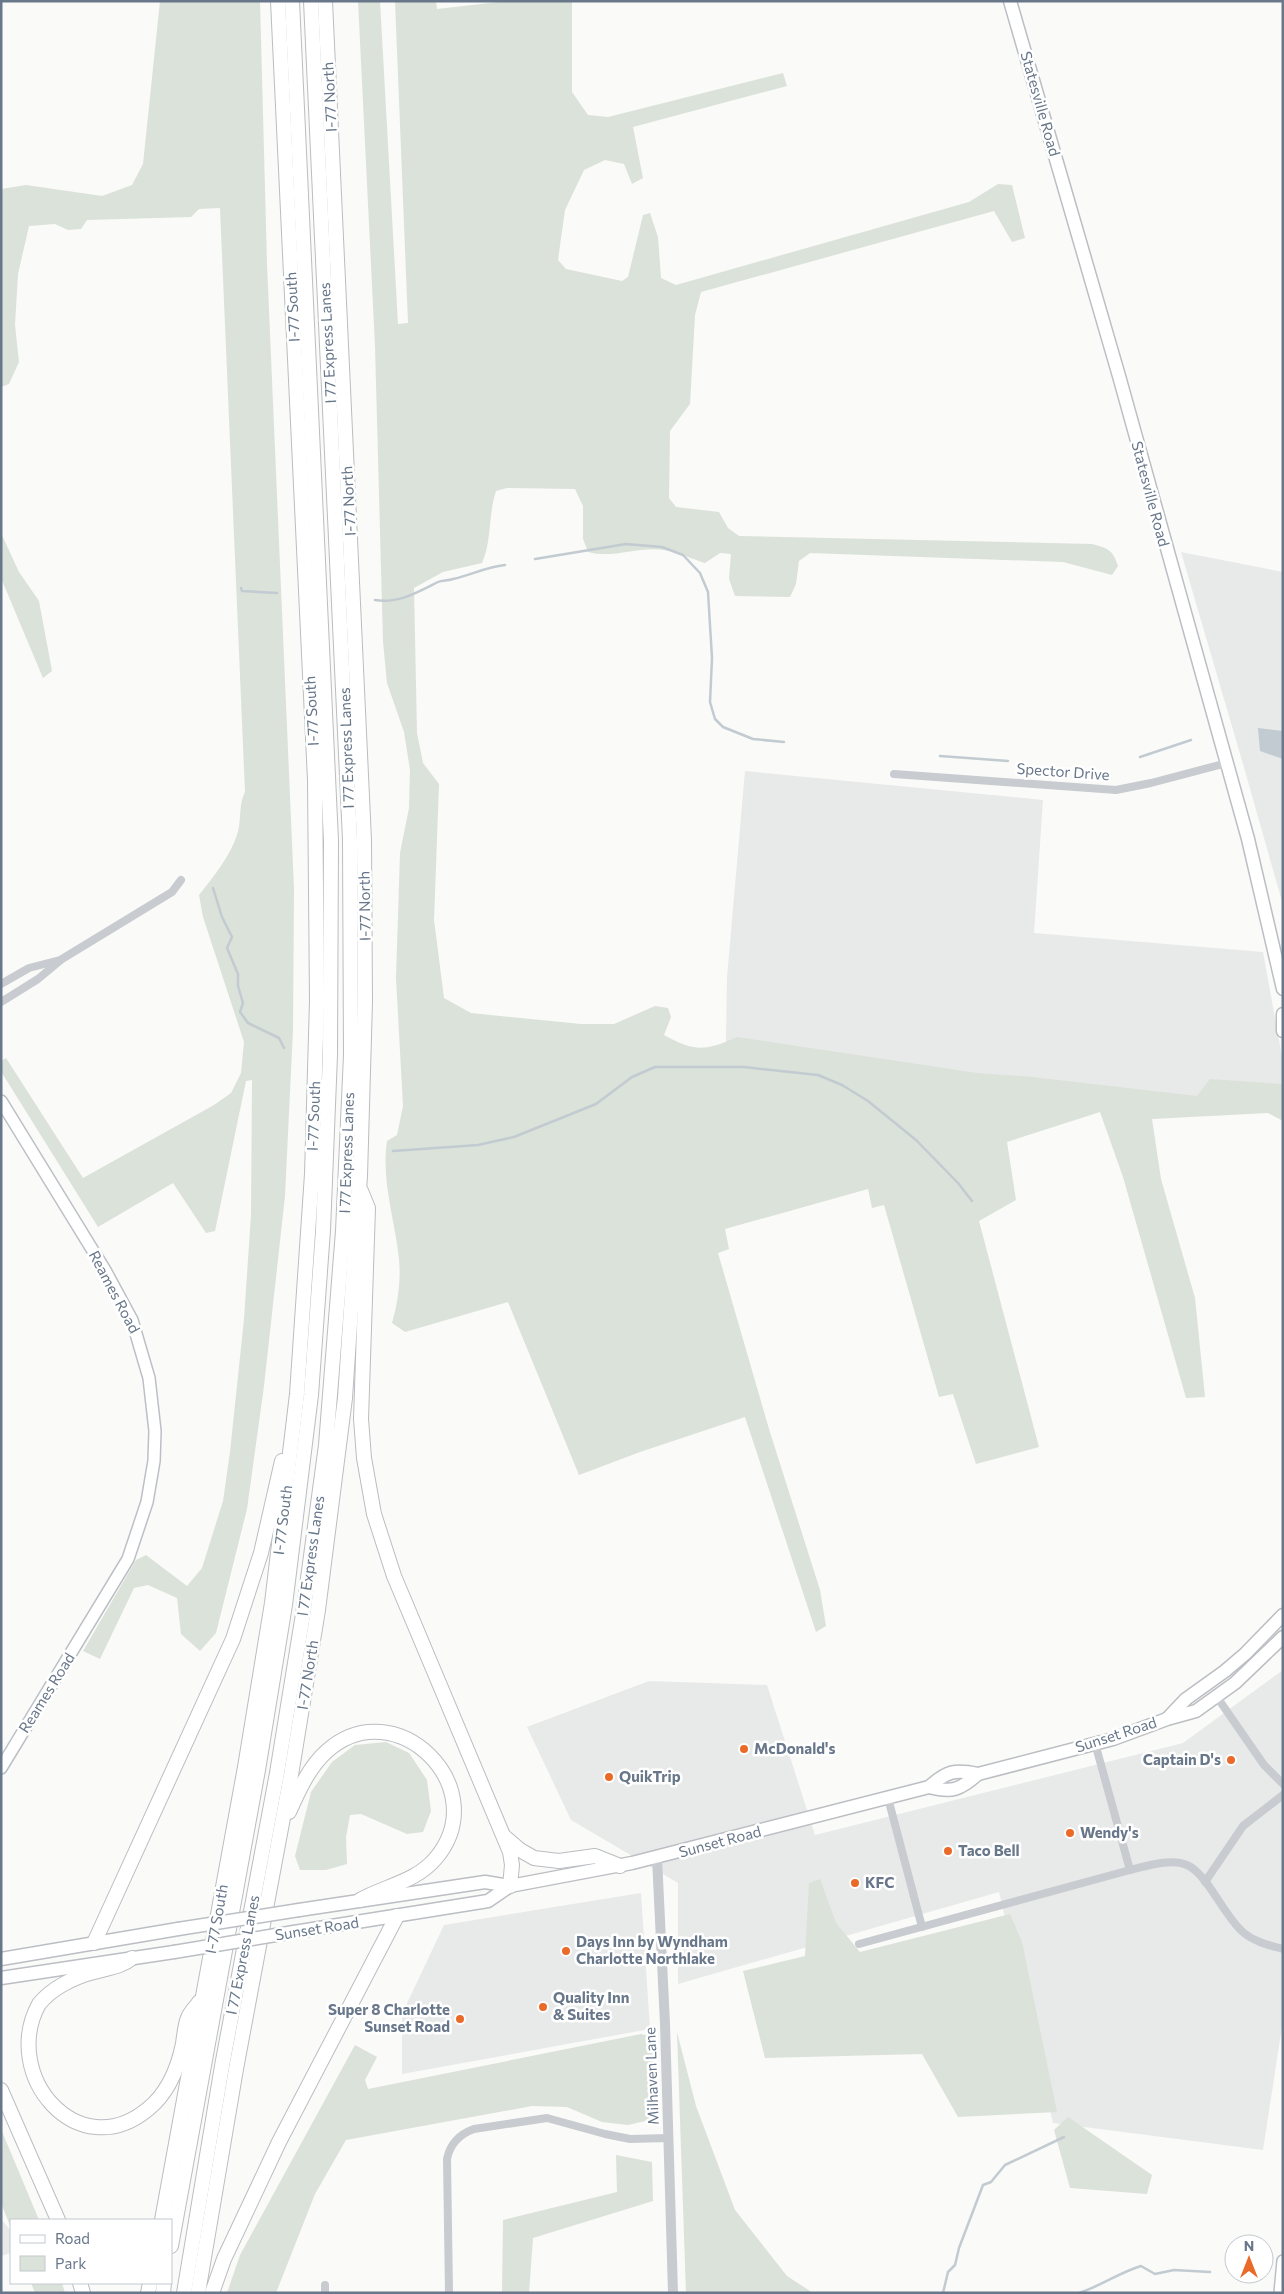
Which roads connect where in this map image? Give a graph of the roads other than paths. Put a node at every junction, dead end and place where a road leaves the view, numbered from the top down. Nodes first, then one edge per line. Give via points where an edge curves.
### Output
1 (278, 1) edge
2 (292, 1) edge
3 (311, 1) edge
4 (325, 1) edge
5 (1010, 1) edge
6 (1227, 763) junction
7 (894, 774) dead end
8 (181, 880) dead end
9 (62, 959) junction
10 (1, 984) edge
11 (1283, 988) edge
12 (1, 1002) edge
13 (1283, 1014) edge
14 (1283, 1031) edge
15 (1, 1101) edge
16 (359, 1188) junction
17 (297, 1394) junction
18 (1283, 1615) edge
19 (1283, 1637) edge
20 (1217, 1697) junction
21 (1167, 1719) junction
22 (1096, 1743) junction
23 (1, 1768) edge
24 (1283, 1784) edge
25 (1283, 1795) edge
26 (888, 1798) junction
27 (281, 1828) junction
28 (504, 1836) junction
29 (657, 1858) junction
30 (620, 1866) junction
31 (1130, 1870) junction
32 (1205, 1882) junction
33 (510, 1886) junction
34 (360, 1900) junction
35 (397, 1916) junction
36 (922, 1926) junction
37 (94, 1943) junction
38 (859, 1944) dead end
39 (1283, 1949) edge
40 (132, 1958) junction
41 (1, 1959) edge
42 (1, 1978) edge
43 (203, 1998) junction
44 (1, 2090) edge
45 (669, 2138) junction
46 (58, 2219) edge
47 (162, 2219) edge
48 (172, 2241) edge
49 (1283, 2261) edge
50 (184, 2293) edge
51 (198, 2293) edge
52 (212, 2293) edge
53 (448, 2293) edge
54 (673, 2293) edge
55 (1280, 2293) edge

1 - 17 highway, I-77 South via 318,895 312,1174
2 - 48 highway, I 77 Express Lanes via 329,780 331,1001 326,1184 312,1377 285,1605
3 - 50 highway, I 77 Express Lanes via 351,849 351,1055 343,1240 326,1445 304,1608
4 - 16 highway, I-77 North via 362,778 365,1001
5 - 6 main road, Statesville Road
6 - 7 street, Spector Drive via 1116,790
6 - 11 main road, Statesville Road via 1259,879
8 - 9 street via 172,892
9 - 10 street via 29,968
9 - 12 street via 38,979
13 - 14 main road
15 - 23 main road, Reames Road via 132,1320 149,1378 155,1431 149,1494 128,1558
16 - 27 highway, I-77 North via 350,1344 334,1499
16 - 28 highway via 368,1208 360,1419 374,1514 394,1576
17 - 37 highway via 261,1553 241,1617
17 - 43 highway, I-77 South via 263,1658
18 - 21 main road, Sunset Road via 1245,1654 1186,1699
19 - 20 main road, Sunset Road via 1256,1665
20 - 21 main road, Sunset Road via 1196,1711
20 - 24 street via 1264,1766
21 - 22 main road, Sunset Road
22 - 26 main road, Sunset Road via 978,1774 955,1789 946,1791 929,1787
22 - 31 street
25 - 32 street via 1243,1826
26 - 29 main road, Sunset Road
26 - 36 street
27 - 34 highway via 316,1763 328,1750 349,1738 366,1733 388,1734 410,1741 430,1755 445,1775 453,1799 452,1826 445,1844 421,1871
27 - 51 highway, I-77 North
28 - 30 highway via 534,1858 559,1861 594,1856
28 - 33 highway via 512,1861
29 - 30 main road, Sunset Road
29 - 45 street, Milhaven Lane
30 - 33 main road, Sunset Road
31 - 32 street via 1175,1863 1197,1871
31 - 36 street
32 - 39 street via 1243,1932 1259,1942
33 - 34 main road, Sunset Road via 485,1882
33 - 35 main road, Sunset Road via 488,1901
34 - 37 main road, Sunset Road, bridge
35 - 40 main road, Sunset Road, bridge
35 - 52 highway via 279,2142
36 - 38 street
37 - 41 main road, Sunset Road
40 - 42 main road, Sunset Road
40 - 43 highway via 124,1965 77,1977 58,1988 44,1998 30,2018 23,2042 26,2075 36,2095 58,2116 80,2125 103,2127 126,2122 148,2110 171,2079 188,2018
43 - 47 highway, I-77 South
44 - 46 highway
45 - 53 street via 630,2139 548,2118 464,2133 450,2149 447,2159
45 - 54 street, Milhaven Lane
49 - 55 main road

